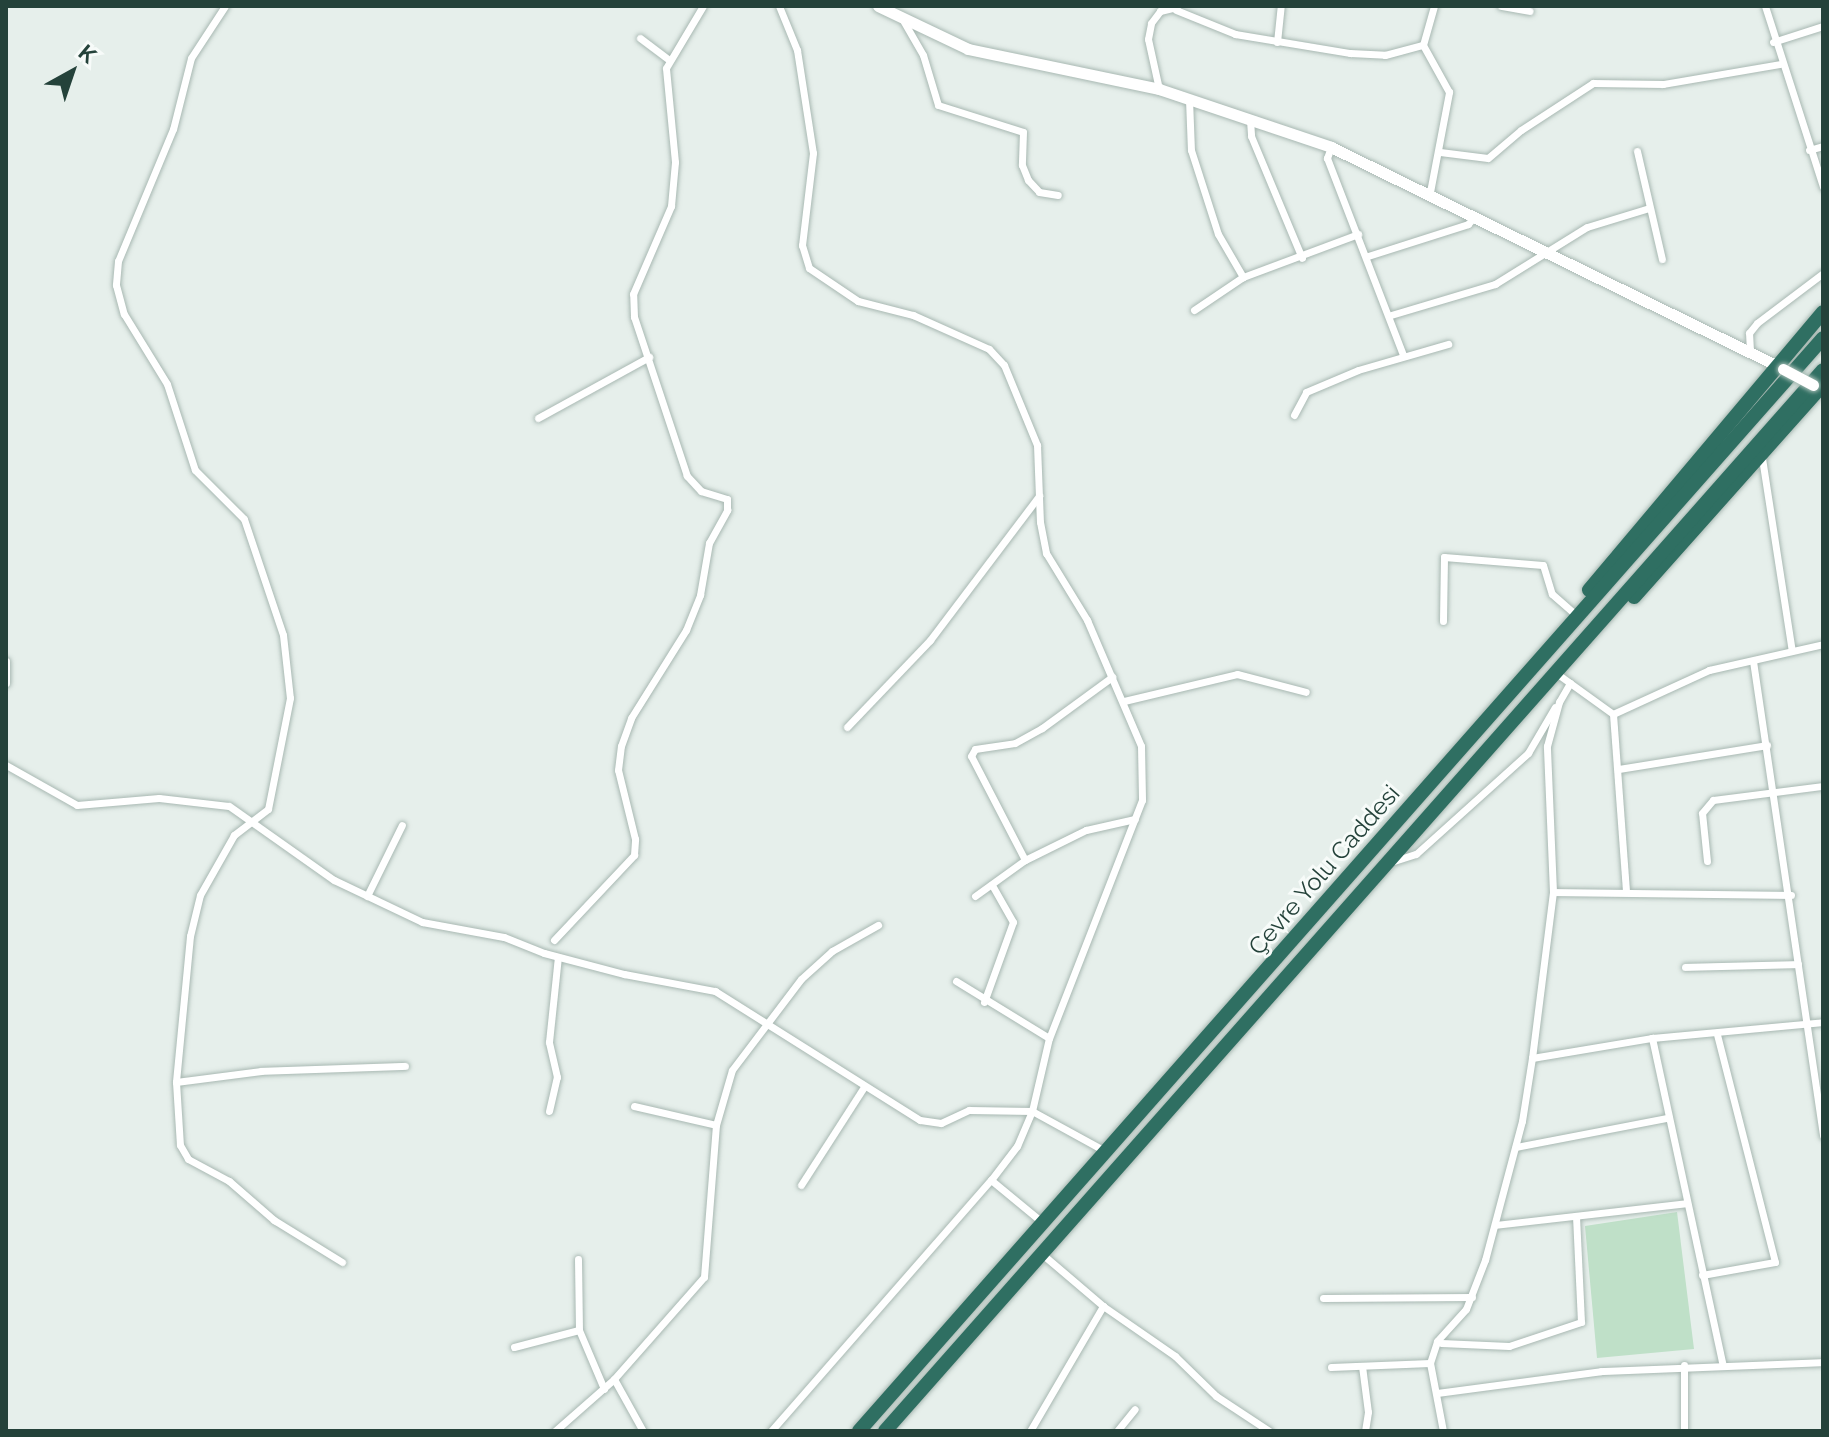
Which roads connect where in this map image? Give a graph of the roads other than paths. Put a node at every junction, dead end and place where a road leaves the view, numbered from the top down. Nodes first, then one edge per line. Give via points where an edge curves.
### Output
1 (225, 6) edge
2 (703, 6) edge
3 (779, 6) edge
4 (1281, 6) edge
5 (1434, 6) edge
6 (1501, 6) edge
7 (1765, 6) edge
8 (887, 8) edge
9 (1177, 8) edge
10 (1530, 11) dead end
11 (904, 22) junction
12 (1823, 26) edge
13 (640, 38) dead end
14 (1277, 42) junction
15 (1773, 42) junction
16 (1423, 45) junction
17 (669, 60) junction
18 (1780, 64) junction
19 (1159, 89) junction
20 (1189, 99) junction
21 (1250, 120) junction
22 (1823, 146) edge
23 (1331, 147) junction
24 (1809, 150) junction
25 (1637, 151) dead end
26 (1440, 152) junction
27 (1823, 187) edge
28 (1430, 192) junction
29 (1058, 195) dead end
30 (1649, 208) junction
31 (1476, 214) junction
32 (1358, 234) junction
33 (1551, 251) junction
34 (1368, 256) junction
35 (1302, 258) junction
36 (1662, 259) dead end
37 (1823, 273) edge
38 (1243, 277) junction
39 (1194, 310) dead end
40 (1823, 312) edge
41 (1391, 315) junction
42 (1823, 338) edge
43 (1448, 344) dead end
44 (1750, 351) junction
45 (1403, 355) junction
46 (649, 357) junction
47 (1779, 367) junction
48 (1823, 370) edge
49 (1819, 388) edge
50 (1294, 415) dead end
51 (538, 418) dead end
52 (1762, 458) junction
53 (1039, 496) junction
54 (1574, 613) junction
55 (1443, 621) dead end
56 (1565, 627) junction
57 (1823, 644) edge
58 (1792, 651) junction
59 (6, 661) edge
60 (1753, 661) junction
61 (1556, 673) junction
62 (1112, 677) junction
63 (6, 683) edge
64 (1570, 683) junction
65 (1306, 692) dead end
66 (1124, 701) junction
67 (1559, 702) junction
68 (1613, 714) junction
69 (847, 727) dead end
70 (1767, 745) junction
71 (6, 765) edge
72 (1619, 769) junction
73 (1823, 786) edge
74 (1775, 792) junction
75 (1135, 819) junction
76 (251, 823) junction
77 (402, 825) dead end
78 (1025, 860) junction
79 (1707, 861) dead end
80 (1385, 863) junction
81 (992, 885) junction
82 (1553, 892) junction
83 (1626, 892) junction
84 (1791, 895) junction
85 (367, 896) junction
86 (975, 896) dead end
87 (878, 925) dead end
88 (554, 940) dead end
89 (558, 957) junction
90 (1798, 964) junction
91 (1685, 967) dead end
92 (956, 981) dead end
93 (984, 1002) junction
94 (1823, 1022) edge
95 (764, 1023) junction
96 (1806, 1024) junction
97 (1717, 1035) junction
98 (1049, 1038) junction
99 (1652, 1038) junction
100 (1532, 1058) junction
101 (405, 1066) dead end
102 (176, 1082) junction
103 (864, 1087) junction
104 (634, 1106) dead end
105 (549, 1111) dead end
106 (1032, 1111) junction
107 (1666, 1118) junction
108 (716, 1125) junction
109 (1823, 1136) edge
110 (1516, 1147) junction
111 (1108, 1152) junction
112 (991, 1180) junction
113 (801, 1185) dead end
114 (1687, 1203) junction
115 (1576, 1216) junction
116 (1045, 1225) junction
117 (1495, 1225) junction
118 (1042, 1254) junction
119 (578, 1259) dead end
120 (342, 1262) dead end
121 (1702, 1275) junction
122 (1472, 1297) junction
123 (1323, 1298) dead end
124 (1103, 1306) junction
125 (579, 1330) junction
126 (1441, 1343) junction
127 (514, 1347) dead end
128 (1823, 1362) edge
129 (1430, 1363) junction
130 (1722, 1363) junction
131 (1684, 1365) junction
132 (1362, 1366) junction
133 (1331, 1367) dead end
134 (614, 1379) junction
135 (604, 1389) junction
136 (1437, 1393) junction
137 (1135, 1409) dead end
138 (1033, 1430) edge
139 (555, 1431) edge
140 (643, 1431) edge
141 (771, 1431) edge
142 (859, 1431) edge
143 (885, 1431) edge
144 (1117, 1431) edge
145 (1269, 1431) edge
146 (1365, 1431) edge
147 (1443, 1431) edge
148 (1684, 1431) edge

1 - 76 street via 191,58 173,129 118,261 116,285 124,314 167,384 195,470 244,519 283,635 290,698 268,809
2 - 17 street
3 - 53 street via 797,50 813,153 802,245 809,268 858,301 913,315 989,349 1016,385 1026,411 1037,445
4 - 14 street
5 - 16 street
6 - 10 street
7 - 15 street
8 - 11 street
9 - 14 street via 1235,34
9 - 19 street via 1160,11 1148,39
11 - 19 street via 968,49
11 - 29 street via 923,55 938,105 1023,132 1022,165 1028,180 1039,192
12 - 15 street
13 - 17 street
14 - 16 street via 1373,55
15 - 18 street
16 - 26 street via 1449,92
17 - 46 street via 666,92 675,162 671,206 633,294 634,317
18 - 24 street
18 - 26 street via 1663,84 1593,83 1488,158
19 - 20 street
20 - 21 street
20 - 38 street via 1191,150 1218,234
21 - 23 street
21 - 35 street via 1251,136
22 - 24 street
23 - 28 street
23 - 32 street via 1327,158
24 - 27 street
25 - 30 street
26 - 28 street
28 - 31 street
30 - 33 street via 1587,227
30 - 36 street
31 - 33 street
31 - 34 street via 1468,224
32 - 34 street
32 - 35 street
33 - 41 street via 1495,284
33 - 44 street
34 - 41 street
35 - 38 street
37 - 44 street via 1757,323 1749,333
38 - 39 street
40 - 47 highway
41 - 45 street
42 - 56 highway, Çevre Yolu Caddesi
43 - 45 street
44 - 47 street
45 - 50 street via 1306,392
46 - 51 street
46 - 88 street via 687,476 701,491 727,499 727,510 709,543 700,595 686,630 631,718 621,746 618,770 634,855
47 - 49 street, bridge
47 - 54 highway via 1603,567
48 - 61 highway, Çevre Yolu Caddesi
49 - 52 highway
52 - 58 street
52 - 61 highway via 1654,578
53 - 62 street via 1046,553 1087,620
53 - 69 street via 930,640
54 - 55 street via 1552,594 1543,565 1444,557
54 - 56 highway
56 - 111 highway, Çevre Yolu Caddesi
57 - 58 street
58 - 60 street
59 - 63 street
60 - 68 street via 1709,670
60 - 70 street
61 - 64 street
61 - 80 highway, Çevre Yolu Caddesi
62 - 66 street
62 - 78 street via 1042,728 1015,743 975,749 971,756
64 - 67 street
64 - 68 street
65 - 66 street via 1237,674
66 - 75 street via 1141,746 1145,776
67 - 80 street via 1528,753 1416,854
67 - 82 street via 1547,746
68 - 72 street
70 - 72 street
70 - 74 street
71 - 76 street via 77,805 159,798 229,806
72 - 83 street
73 - 74 street
74 - 79 street via 1707,804 1701,824
74 - 84 street
75 - 78 street via 1086,830
75 - 98 street
76 - 85 street via 334,880
76 - 102 street via 234,835 200,895 190,936
77 - 85 street
78 - 81 street
80 - 118 highway, Çevre Yolu Caddesi
81 - 86 street
81 - 93 street via 1013,922
82 - 83 street
82 - 100 street
83 - 84 street
84 - 90 street
85 - 89 street via 422,922 504,937
87 - 95 street via 832,951
89 - 95 street via 715,991
89 - 105 street via 549,1042 557,1077
90 - 91 street
90 - 96 street
92 - 93 street
93 - 98 street
94 - 96 street
95 - 103 street
95 - 108 street via 725,1083
96 - 97 street
96 - 109 street
97 - 99 street
97 - 121 street via 1775,1262
98 - 106 street
99 - 100 street
99 - 107 street
100 - 110 street
101 - 102 street via 261,1071
102 - 120 street via 180,1145 188,1159 229,1181 274,1220
103 - 106 street via 929,1123 969,1110
103 - 113 street
104 - 108 street
106 - 111 street
106 - 112 street via 1017,1146
107 - 110 street
107 - 114 street
108 - 134 street via 704,1277
110 - 117 street
111 - 116 highway, Çevre Yolu Caddesi
112 - 116 street
112 - 141 street
114 - 115 street
114 - 121 street
115 - 117 street
115 - 126 street via 1581,1322 1509,1346
116 - 142 highway, Çevre Yolu Caddesi
117 - 122 street
118 - 124 street
118 - 143 highway, Çevre Yolu Caddesi
119 - 125 street
121 - 130 street
122 - 123 street
122 - 126 street
124 - 138 street
124 - 145 street
125 - 127 street
125 - 135 street
126 - 129 street
128 - 130 street
129 - 132 street
129 - 136 street
130 - 131 street
131 - 136 street
131 - 148 street
132 - 133 street
132 - 146 street
134 - 135 street
134 - 140 street
135 - 139 street
136 - 147 street
137 - 144 street

